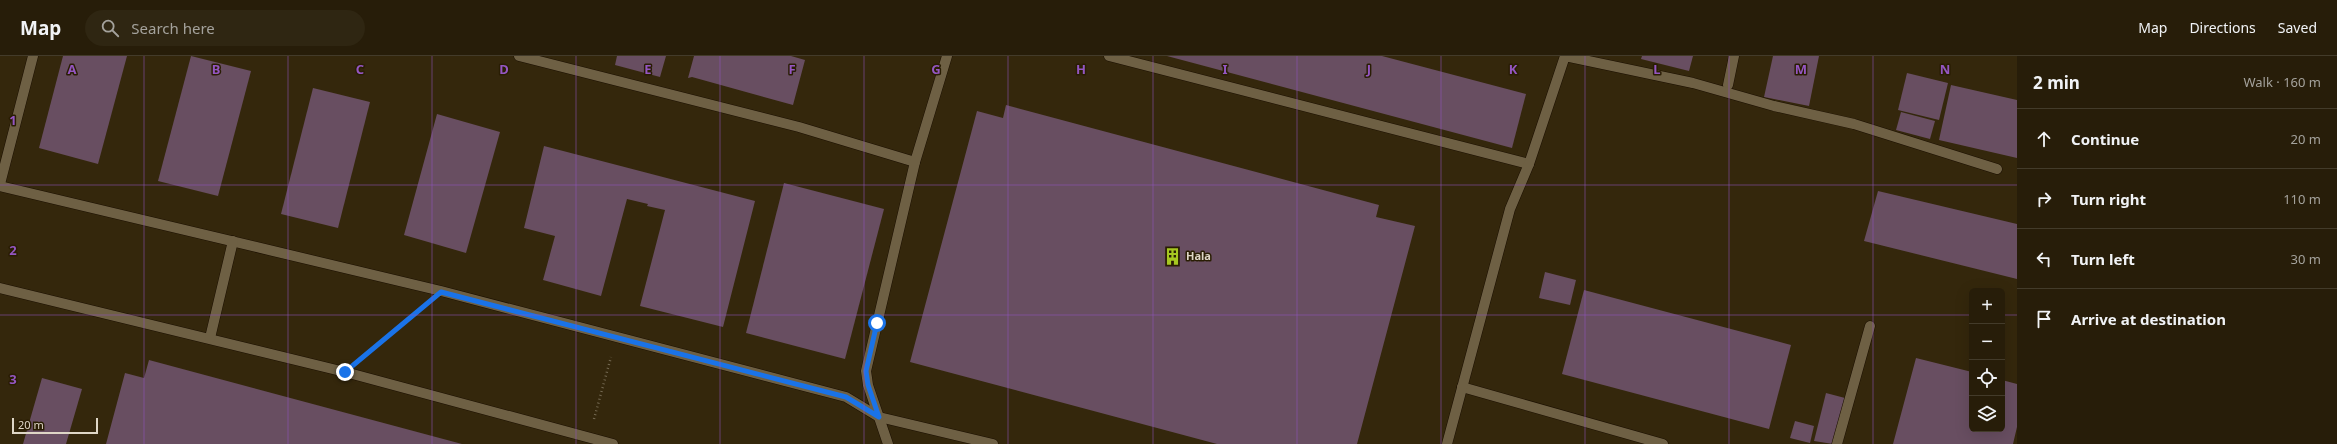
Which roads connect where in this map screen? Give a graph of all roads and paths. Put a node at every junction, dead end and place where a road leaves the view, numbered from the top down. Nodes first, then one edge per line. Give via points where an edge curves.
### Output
1 (33, 56) edge
2 (519, 56) edge
3 (947, 56) edge
4 (1109, 56) edge
5 (1565, 56) edge
6 (1734, 56) edge
7 (1728, 85) dead end
8 (915, 162) junction
9 (1529, 164) junction
10 (1997, 169) dead end
11 (0, 185) edge
12 (233, 240) junction
13 (0, 288) edge
14 (441, 292) junction
15 (1870, 326) dead end
16 (617, 337) junction
17 (210, 338) junction
18 (345, 372) junction
19 (1462, 387) junction
20 (879, 417) junction
21 (589, 437) junction
22 (613, 444) edge
23 (888, 444) edge
24 (993, 444) edge
25 (1447, 444) edge
26 (1664, 444) edge
27 (1837, 444) edge

1 - 11 lane
2 - 8 lane via 799,127
3 - 8 lane
4 - 9 lane
5 - 9 lane
5 - 10 lane via 1693,83 1774,106 1854,124
6 - 7 lane
8 - 20 lane via 866,371
9 - 19 lane via 1510,209
11 - 12 lane
12 - 14 lane
12 - 17 lane
13 - 17 lane
14 - 16 lane
14 - 18 path
15 - 27 lane
16 - 20 lane via 846,397
16 - 21 path
17 - 18 lane
18 - 21 lane
19 - 25 lane
19 - 26 lane
20 - 23 lane
20 - 24 lane
21 - 22 lane

